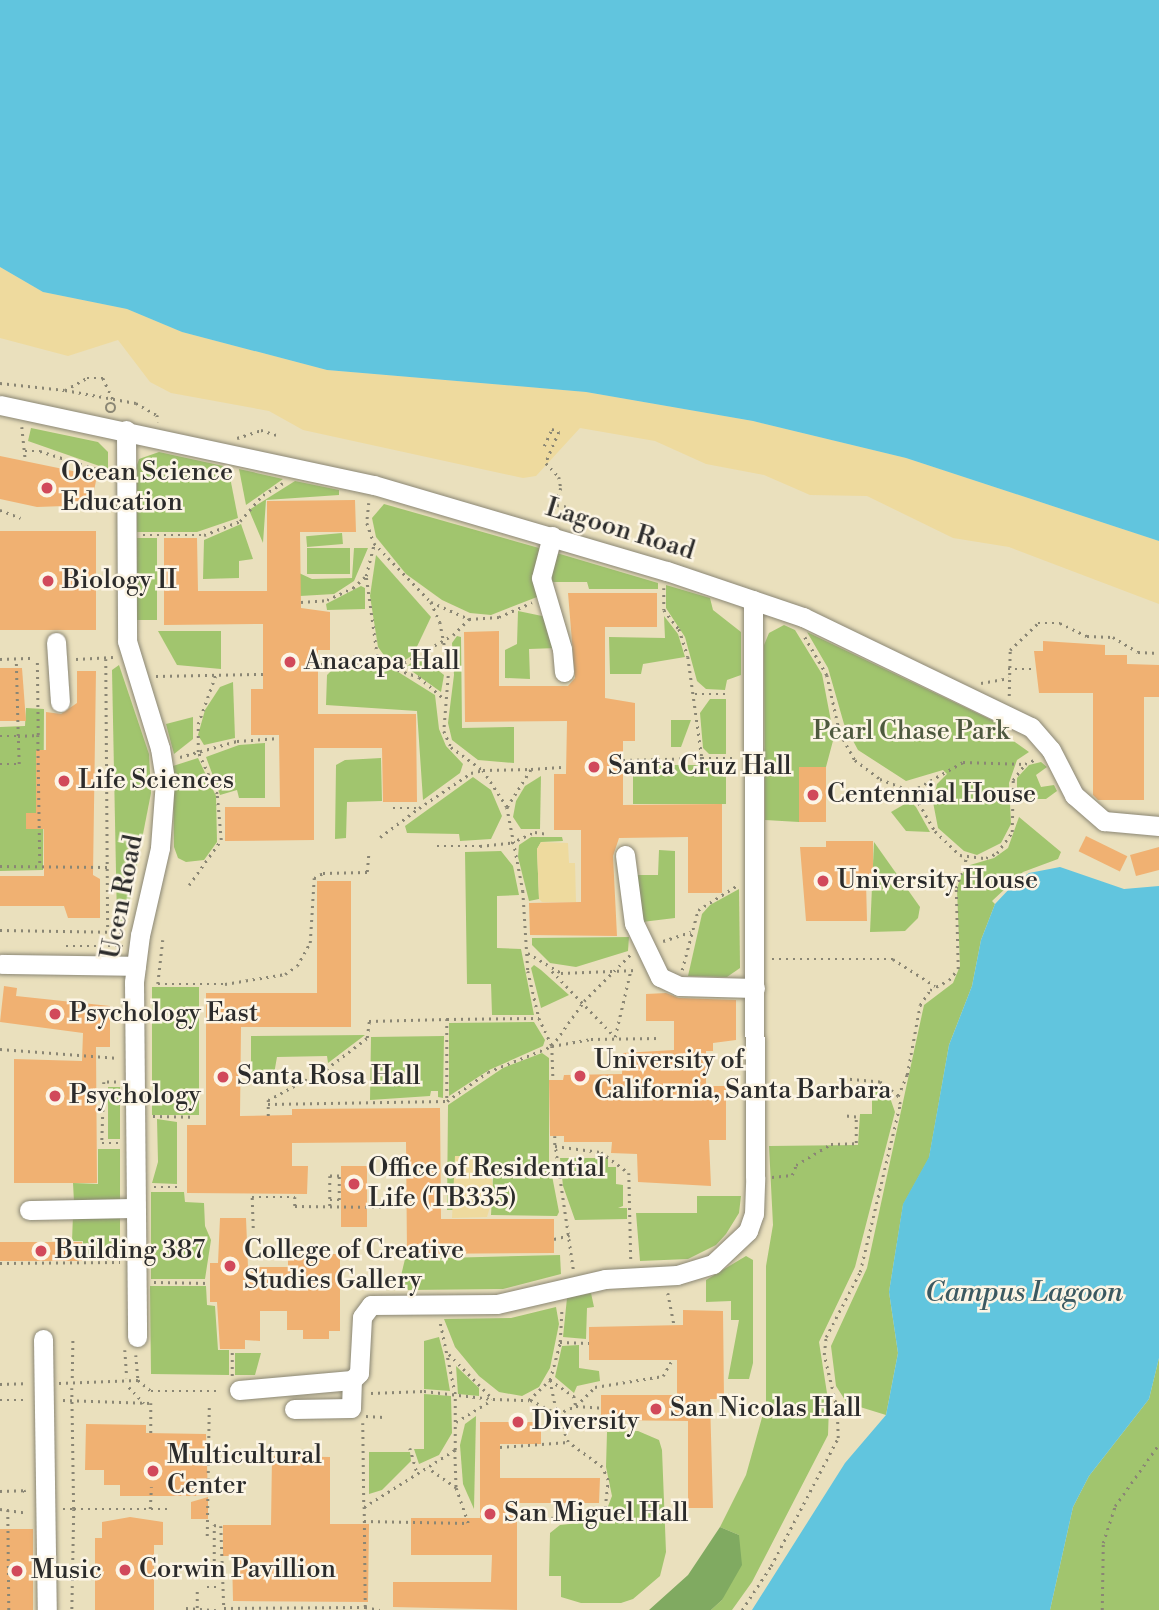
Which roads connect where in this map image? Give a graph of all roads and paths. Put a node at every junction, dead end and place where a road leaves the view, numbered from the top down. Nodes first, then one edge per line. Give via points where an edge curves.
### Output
1 (0, 375) edge
2 (7, 381) junction
3 (0, 383) edge
4 (65, 390) junction
5 (114, 402) junction
6 (0, 405) edge
7 (159, 422) dead end
8 (23, 427) dead end
9 (126, 430) junction
10 (276, 435) dead end
11 (237, 438) dead end
12 (544, 446) dead end
13 (25, 451) junction
14 (25, 458) dead end
15 (113, 475) dead end
16 (559, 477) dead end
17 (292, 478) dead end
18 (374, 485) junction
19 (557, 505) dead end
20 (569, 507) dead end
21 (0, 510) edge
22 (21, 518) dead end
23 (126, 535) junction
24 (552, 537) junction
25 (374, 543) junction
26 (667, 571) junction
27 (366, 576) junction
28 (544, 597) junction
29 (752, 600) junction
30 (301, 602) dead end
31 (431, 602) junction
32 (803, 617) junction
33 (469, 619) junction
34 (446, 639) junction
35 (56, 642) dead end
36 (1159, 653) edge
37 (355, 655) dead end
38 (113, 657) dead end
39 (37, 658) junction
40 (0, 659) edge
41 (16, 659) junction
42 (43, 659) dead end
43 (69, 659) dead end
44 (106, 659) junction
45 (378, 663) junction
46 (321, 664) dead end
47 (356, 664) junction
48 (398, 666) junction
49 (1008, 669) junction
50 (1034, 669) dead end
51 (564, 672) dead end
52 (216, 674) junction
53 (263, 674) dead end
54 (1009, 678) junction
55 (136, 679) junction
56 (973, 685) dead end
57 (1009, 689) dead end
58 (695, 694) junction
59 (729, 694) dead end
60 (444, 699) junction
61 (60, 702) dead end
62 (38, 735) junction
63 (0, 736) edge
64 (18, 736) junction
65 (276, 738) dead end
66 (1051, 750) junction
67 (198, 752) junction
68 (702, 758) junction
69 (755, 758) junction
70 (623, 760) dead end
71 (163, 762) junction
72 (0, 764) edge
73 (1026, 764) junction
74 (561, 767) dead end
75 (531, 769) junction
76 (483, 770) junction
77 (912, 791) junction
78 (507, 807) junction
79 (393, 808) dead end
80 (419, 808) junction
81 (1159, 826) edge
82 (548, 834) dead end
83 (380, 837) dead end
84 (511, 843) junction
85 (438, 846) dead end
86 (369, 850) dead end
87 (625, 855) dead end
88 (966, 859) junction
89 (40, 865) junction
90 (0, 866) edge
91 (107, 867) junction
92 (754, 882) junction
93 (189, 885) dead end
94 (0, 930) edge
95 (108, 930) junction
96 (127, 932) dead end
97 (163, 940) dead end
98 (527, 953) junction
99 (755, 959) junction
100 (1, 964) edge
101 (136, 966) junction
102 (617, 968) junction
103 (631, 969) junction
104 (654, 970) junction
105 (552, 971) junction
106 (679, 986) junction
107 (936, 986) junction
108 (755, 988) junction
109 (584, 1001) junction
110 (540, 1018) junction
111 (447, 1019) junction
112 (615, 1037) junction
113 (659, 1038) dead end
114 (552, 1046) junction
115 (0, 1049) edge
116 (123, 1058) dead end
117 (845, 1079) dead end
118 (553, 1080) dead end
119 (123, 1082) dead end
120 (898, 1096) junction
121 (431, 1101) junction
122 (447, 1101) junction
123 (268, 1104) junction
124 (430, 1108) dead end
125 (153, 1116) dead end
126 (268, 1116) dead end
127 (845, 1116) dead end
128 (192, 1117) dead end
129 (555, 1136) dead end
130 (123, 1142) dead end
131 (555, 1146) junction
132 (755, 1177) junction
133 (182, 1186) dead end
134 (148, 1187) dead end
135 (330, 1200) junction
136 (330, 1207) junction
137 (385, 1207) dead end
138 (135, 1208) junction
139 (29, 1210) dead end
140 (253, 1228) dead end
141 (570, 1236) junction
142 (554, 1238) dead end
143 (123, 1262) dead end
144 (0, 1263) edge
145 (631, 1265) dead end
146 (573, 1273) dead end
147 (147, 1282) dead end
148 (210, 1283) dead end
149 (664, 1288) dead end
150 (562, 1300) dead end
151 (438, 1316) dead end
152 (674, 1325) dead end
153 (43, 1339) dead end
154 (73, 1339) dead end
155 (131, 1342) junction
156 (559, 1342) junction
157 (589, 1343) dead end
158 (232, 1349) dead end
159 (449, 1354) junction
160 (672, 1360) dead end
161 (72, 1378) dead end
162 (127, 1378) dead end
163 (138, 1380) junction
164 (352, 1380) junction
165 (550, 1380) junction
166 (0, 1384) edge
167 (235, 1384) junction
168 (129, 1387) dead end
169 (72, 1388) dead end
170 (44, 1391) junction
171 (455, 1394) junction
172 (493, 1399) junction
173 (0, 1400) edge
174 (73, 1400) junction
175 (529, 1400) junction
176 (144, 1403) junction
177 (209, 1403) dead end
178 (576, 1406) junction
179 (602, 1408) dead end
180 (294, 1409) dead end
181 (557, 1414) junction
182 (363, 1416) junction
183 (384, 1417) dead end
184 (456, 1422) junction
185 (151, 1433) dead end
186 (568, 1442) junction
187 (1159, 1444) edge
188 (500, 1447) dead end
189 (410, 1448) dead end
190 (455, 1450) junction
191 (426, 1468) junction
192 (417, 1472) junction
193 (151, 1487) dead end
194 (456, 1488) junction
195 (0, 1490) edge
196 (24, 1490) dead end
197 (363, 1507) junction
198 (150, 1508) junction
199 (167, 1508) dead end
200 (0, 1509) edge
201 (74, 1509) junction
202 (8, 1510) junction
203 (28, 1513) dead end
204 (544, 1518) dead end
205 (364, 1521) junction
206 (207, 1535) dead end
207 (207, 1575) dead end
208 (197, 1587) dead end
209 (207, 1587) dead end
210 (221, 1587) junction
211 (365, 1607) junction
212 (186, 1608) dead end
213 (197, 1608) junction
214 (9, 1610) edge
215 (47, 1610) edge
216 (72, 1610) edge
217 (217, 1610) edge
218 (380, 1610) edge
219 (742, 1610) edge
220 (1102, 1610) edge

1 - 2 path
2 - 3 path
2 - 4 path
4 - 5 path
4 - 5 path via 87,378 103,378
5 - 7 path via 136,404 157,415
6 - 9 street, Lagoon Road
8 - 13 path
9 - 18 street, Lagoon Road
9 - 23 street, Ucen Road
10 - 11 path via 261,430
12 - 16 path via 552,429 559,432 546,463
13 - 14 path
13 - 15 path via 40,451
17 - 23 path via 263,495 240,521 204,535
18 - 24 street, Lagoon Road
18 - 25 path via 367,523
19 - 20 path
21 - 22 path
23 - 55 street, Ucen Road via 127,640
24 - 26 street, Lagoon Road
24 - 28 street via 542,562
25 - 27 path
25 - 31 path
26 - 29 street, Lagoon Road
26 - 58 path via 664,610 683,638
27 - 30 path via 340,596
27 - 45 path
28 - 33 path via 499,617
28 - 51 street via 562,649
29 - 32 street, Lagoon Road
29 - 69 street
31 - 33 path
31 - 34 path
32 - 66 street, Lagoon Road via 1006,713 1031,727
32 - 77 path via 803,630 827,675 840,733 855,760 880,779
33 - 34 path
34 - 48 path
34 - 60 path via 449,669
35 - 61 street
36 - 49 path via 1138,652 1112,637 1087,636 1055,621 1038,623 1010,650
37 - 47 path
38 - 44 path
39 - 41 path
39 - 42 path
39 - 62 path
40 - 41 path
41 - 64 path
43 - 44 path
44 - 91 path
45 - 47 path
45 - 48 path
46 - 47 path
48 - 60 path
49 - 50 path
49 - 54 path
52 - 53 path
52 - 55 path
52 - 67 path via 198,724
54 - 56 path
54 - 57 path
55 - 71 street, Ucen Road
58 - 59 path
58 - 68 path
60 - 76 path via 444,731 451,747
62 - 64 path
62 - 89 path
63 - 64 path
64 - 72 path via 19,764
65 - 67 path via 249,738
66 - 73 path
66 - 81 street, Lagoon Road via 1074,795 1088,811 1123,826
67 - 71 path
67 - 93 path via 220,806 221,840
68 - 69 path
68 - 70 path
69 - 92 street
71 - 101 street, Ucen Road via 160,848
73 - 77 path via 963,762
73 - 88 path via 1013,780 1014,817 1008,842 986,858
74 - 75 path
75 - 76 path
75 - 78 path
76 - 78 path
76 - 80 path via 471,773
77 - 88 path via 935,831
78 - 84 path
79 - 80 path
80 - 83 path
82 - 84 path via 536,832
84 - 85 path
84 - 98 path via 523,891
86 - 97 path via 367,872 323,873 314,878 310,943 297,966 285,974 225,984 158,984
87 - 104 street via 634,923
88 - 107 path via 956,887 958,968 955,976
89 - 90 path
89 - 91 path
91 - 95 path
92 - 99 street
92 - 106 path via 737,886 698,910
94 - 95 path
95 - 96 path
98 - 105 path
98 - 110 path
99 - 107 path via 892,959
99 - 108 street
100 - 101 street
101 - 138 street, Ucen Road
102 - 103 path
102 - 105 path
102 - 109 path
103 - 104 path
103 - 112 path
104 - 106 street
105 - 109 path
106 - 108 street
107 - 120 path via 920,1005 907,1075
108 - 132 street
109 - 112 path
109 - 114 path
110 - 111 path
110 - 114 path
111 - 122 path
111 - 123 path via 369,1021 367,1038
112 - 113 path
112 - 114 path
114 - 118 path
114 - 122 path via 488,1072
115 - 116 path
117 - 120 path via 871,1079
119 - 130 path via 104,1082 102,1143
120 - 219 path via 900,1113 862,1267 826,1338 824,1355 838,1409 838,1438 771,1566
121 - 122 path
121 - 123 path
121 - 124 path
123 - 126 path
125 - 128 path
127 - 132 path via 856,1117 856,1143 831,1144 796,1165 788,1177
129 - 131 path
131 - 141 path
131 - 145 path via 601,1152 629,1172
132 - 164 street via 754,1214 747,1231 713,1264 677,1275 605,1279 497,1304 371,1305 362,1317 359,1373
133 - 134 path
135 - 135 path via 339,1200 339,1176 330,1176
135 - 136 path
136 - 137 path
136 - 140 path via 295,1206 295,1197 252,1197
138 - 139 street
138 - 155 street, Ucen Road
141 - 142 path
141 - 146 path
143 - 144 path
147 - 148 path
149 - 152 path via 673,1300
150 - 156 path
151 - 159 path
153 - 170 street
154 - 161 path
155 - 162 path
155 - 163 path
156 - 157 path
156 - 165 path
158 - 167 path
159 - 171 path
159 - 172 path
160 - 178 path via 663,1376 595,1387
163 - 167 path via 151,1391
163 - 170 path
164 - 167 street
164 - 180 street via 351,1408
165 - 175 path
165 - 178 path via 574,1396
165 - 181 path
166 - 170 path
168 - 176 path
169 - 174 path
170 - 173 path
170 - 215 street
171 - 172 path
171 - 182 path via 369,1393
171 - 184 path
172 - 175 path
172 - 184 path
174 - 176 path
174 - 201 path
175 - 181 path
176 - 185 path via 151,1403
177 - 206 path
178 - 179 path
178 - 181 path
181 - 186 path
182 - 183 path
182 - 197 path
184 - 190 path
186 - 188 path
186 - 204 path via 602,1467 608,1480 606,1508 598,1517
187 - 220 path via 1115,1506 1103,1543
189 - 192 path
190 - 191 path
190 - 194 path
191 - 192 path
191 - 194 path
192 - 197 path
193 - 198 path
194 - 205 path via 468,1523
195 - 196 path
197 - 205 path
198 - 199 path
198 - 201 path
200 - 202 path
201 - 216 path
202 - 203 path
202 - 214 path
205 - 211 path
207 - 210 path via 214,1575 214,1525 221,1526
208 - 213 path
209 - 210 path
210 - 211 path via 224,1608
211 - 218 path
212 - 213 path
213 - 217 path

